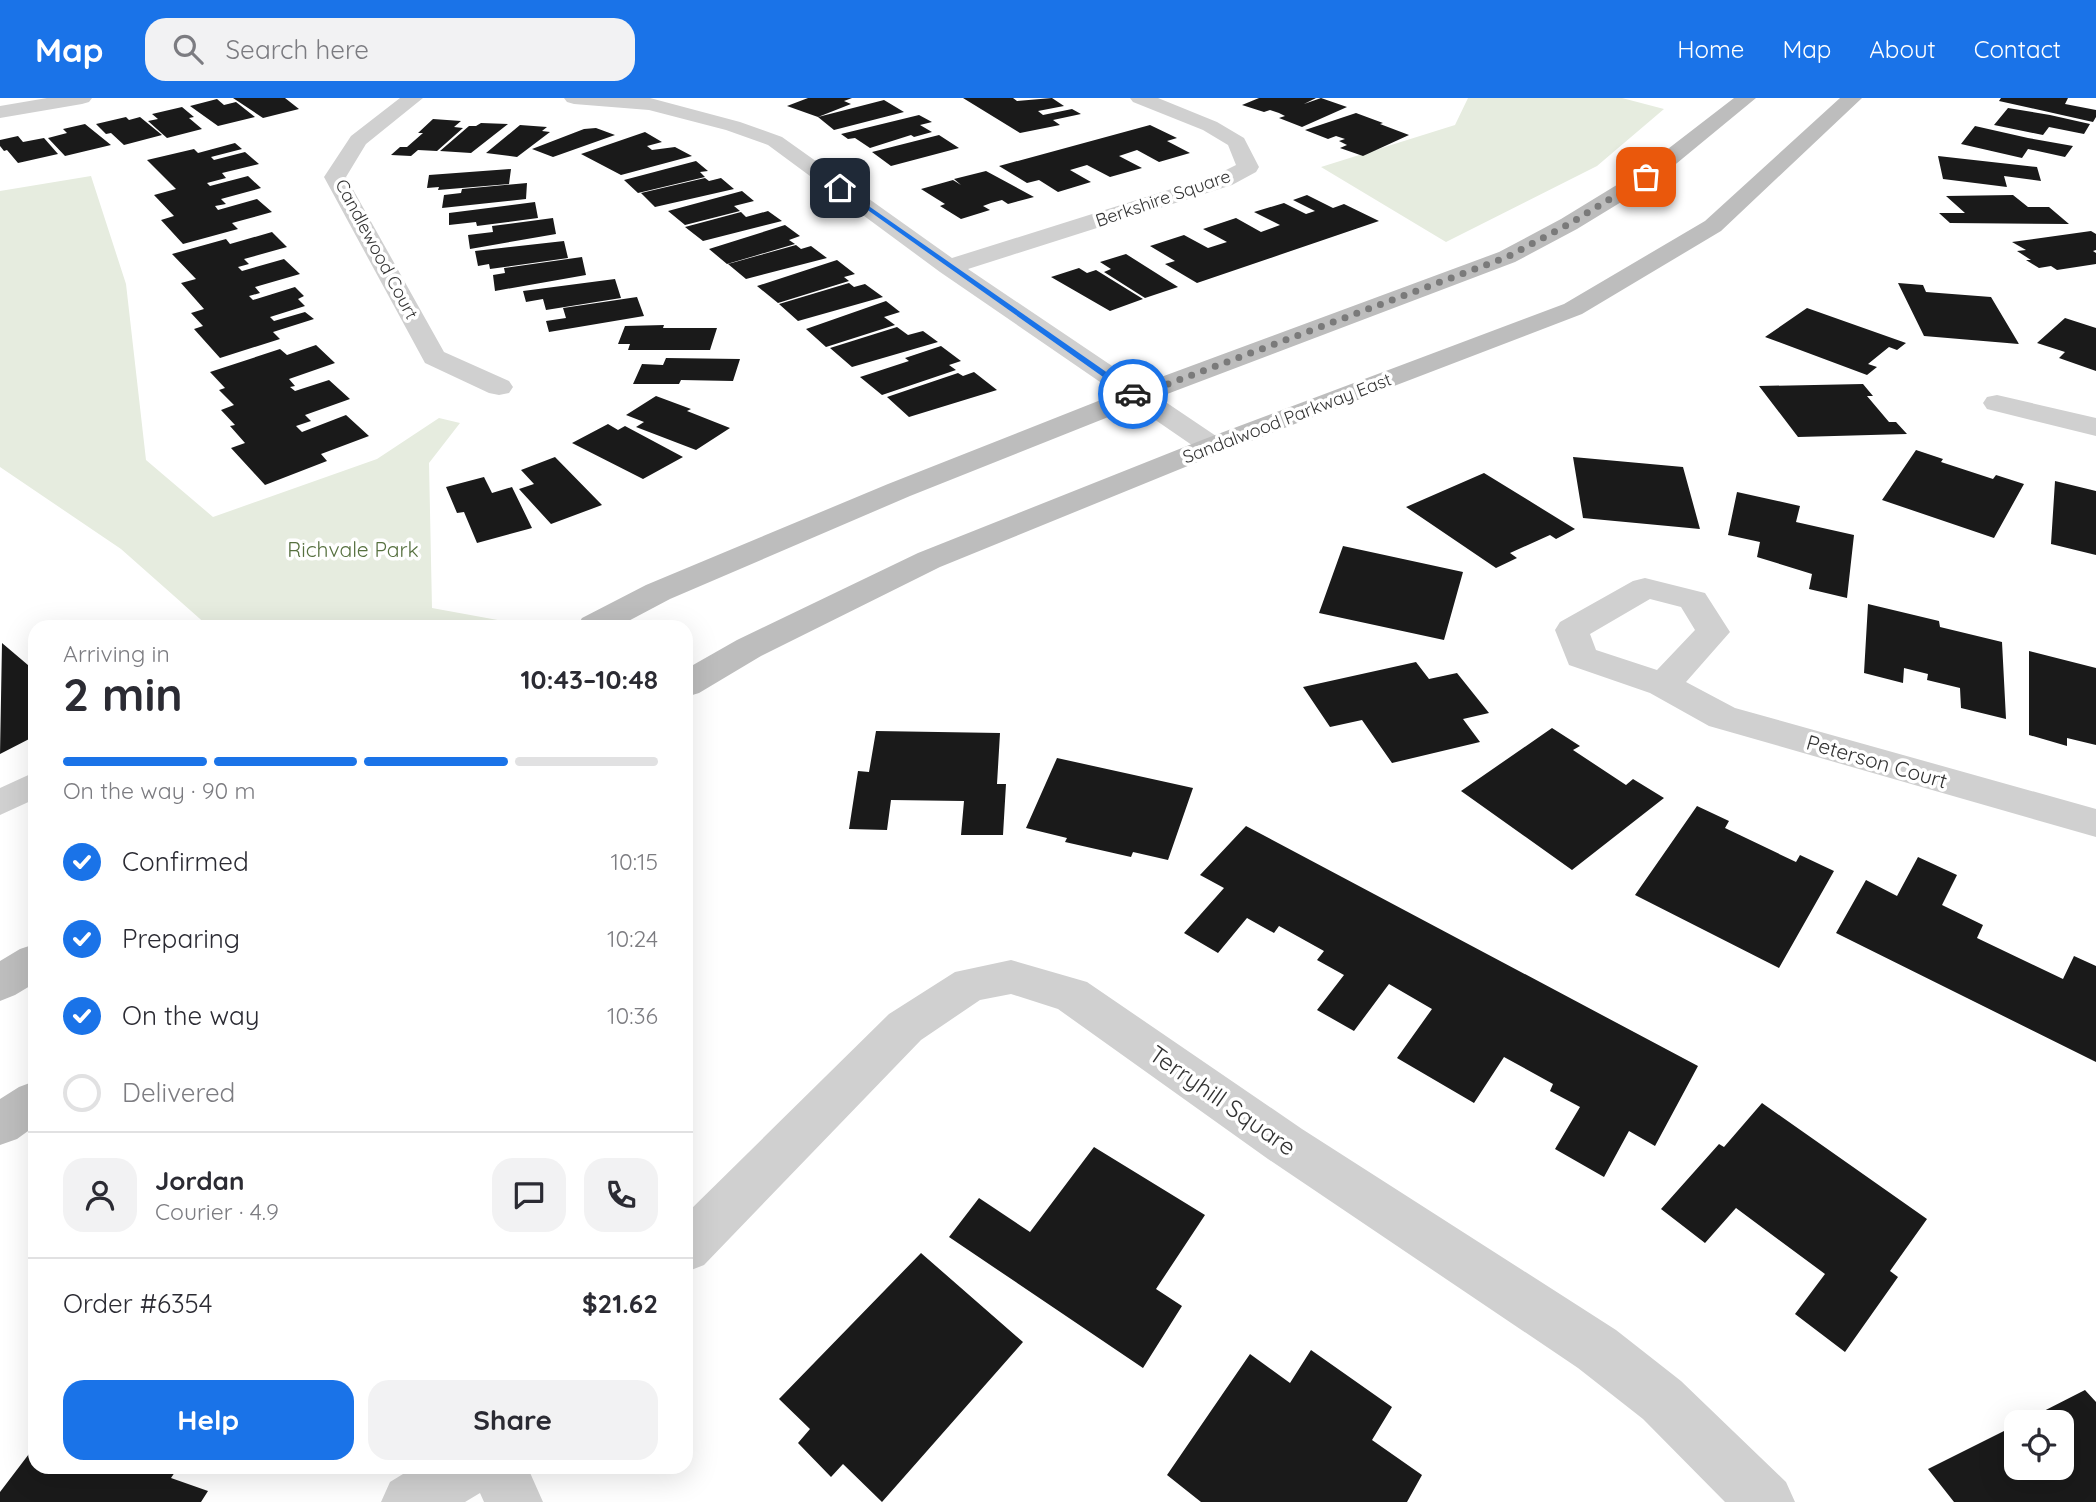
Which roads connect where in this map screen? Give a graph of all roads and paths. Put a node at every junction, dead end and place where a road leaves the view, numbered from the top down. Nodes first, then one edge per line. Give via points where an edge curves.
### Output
1 (82, 98) edge
2 (413, 98) edge
3 (575, 98) edge
4 (1140, 98) edge
5 (1746, 98) edge
6 (1852, 98) edge
7 (0, 112) edge
8 (949, 267) junction
9 (499, 387) dead end
10 (1136, 396) junction
11 (1997, 403) dead end
12 (2096, 427) edge
13 (1212, 446) junction
14 (606, 620) edge
15 (693, 681) edge
16 (1663, 685) dead end
17 (28, 788) edge
18 (0, 803) edge
19 (2096, 823) edge
20 (28, 966) edge
21 (0, 984) edge
22 (28, 1106) edge
23 (0, 1124) edge
24 (693, 1241) edge
25 (458, 1474) edge
26 (501, 1474) edge
27 (410, 1502) edge
28 (514, 1502) edge
29 (1766, 1502) edge

1 - 7 street
2 - 9 street, Candlewood Court via 358,140 335,177 434,357
3 - 8 street via 650,104 775,141
4 - 8 street, Berkshire Square via 1237,142 1248,167 1224,180
5 - 10 main road via 1646,177 1507,257
6 - 13 main road, Sandalwood Parkway East via 1713,226 1573,309
8 - 10 street
10 - 13 street
10 - 14 main road via 671,586
11 - 12 street
13 - 15 main road, Sandalwood Parkway East via 929,560 749,648
16 - 19 street, Peterson Court via 1722,717
17 - 18 lane
20 - 21 main road
22 - 23 main road
24 - 29 street, Terryhill Square via 905,1027 970,985 1011,977 1072,995 1285,1144 1597,1349 1662,1400
25 - 27 street
26 - 28 street

